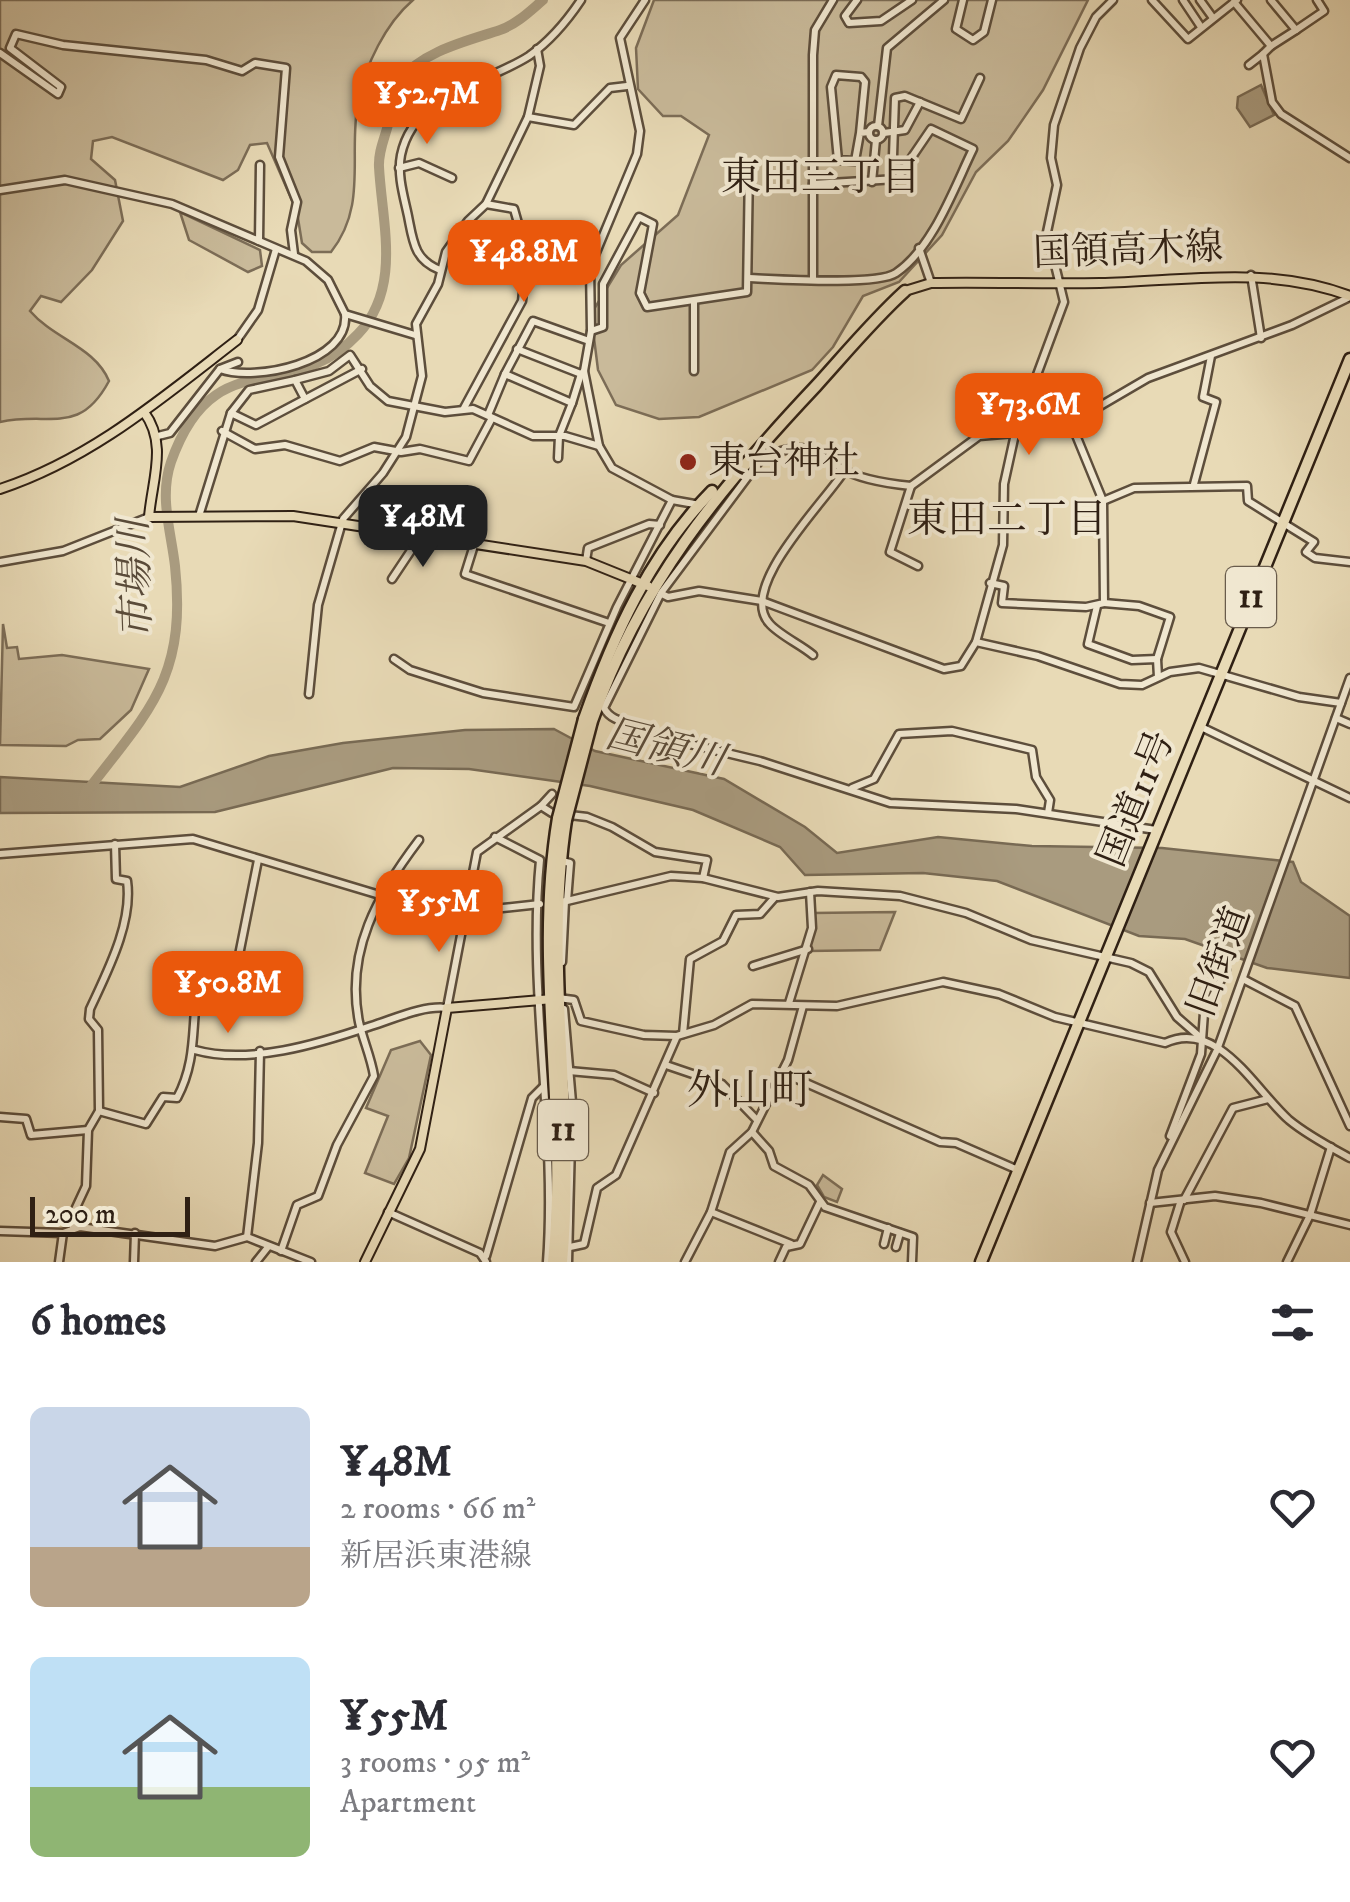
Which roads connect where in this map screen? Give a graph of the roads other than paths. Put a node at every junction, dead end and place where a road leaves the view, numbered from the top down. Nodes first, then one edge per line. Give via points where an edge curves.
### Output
1 (581, 0) edge
2 (645, 0) edge
3 (833, 0) edge
4 (857, 0) edge
5 (912, 0) edge
6 (944, 0) edge
7 (964, 0) edge
8 (992, 0) edge
9 (1113, 0) edge
10 (1152, 0) edge
11 (1182, 0) edge
12 (1200, 0) edge
13 (1271, 0) edge
14 (1318, 0) edge
15 (1234, 1) edge
16 (1213, 18) junction
17 (1202, 28) junction
18 (1296, 30) junction
19 (1271, 46) junction
20 (536, 49) junction
21 (0, 54) edge
22 (1262, 54) junction
23 (1249, 65) dead end
24 (980, 78) dead end
25 (628, 86) junction
26 (920, 102) junction
27 (528, 118) junction
28 (885, 131) junction
29 (869, 132) junction
30 (860, 133) junction
31 (876, 140) junction
32 (892, 156) dead end
33 (1350, 158) edge
34 (260, 165) dead end
35 (399, 168) junction
36 (750, 168) dead end
37 (452, 178) dead end
38 (872, 182) junction
39 (813, 184) junction
40 (0, 190) edge
41 (486, 204) junction
42 (259, 241) junction
43 (920, 248) junction
44 (276, 249) junction
45 (294, 254) junction
46 (440, 270) junction
47 (1251, 275) junction
48 (749, 278) junction
49 (812, 279) junction
50 (931, 282) junction
51 (1060, 282) junction
52 (906, 291) joint
53 (1350, 296) edge
54 (694, 302) junction
55 (345, 314) junction
56 (591, 331) junction
57 (415, 335) junction
58 (1260, 338) junction
59 (237, 340) joint
60 (589, 340) junction
61 (517, 349) junction
62 (1211, 356) junction
63 (1350, 359) edge
64 (238, 362) dead end
65 (220, 369) junction
66 (362, 369) junction
67 (694, 371) dead end
68 (582, 372) junction
69 (506, 374) junction
70 (295, 380) junction
71 (305, 398) junction
72 (572, 404) junction
73 (414, 406) junction
74 (464, 408) junction
75 (144, 412) junction
76 (232, 413) junction
77 (490, 416) junction
78 (1071, 423) junction
79 (222, 431) junction
80 (1016, 434) junction
81 (158, 436) junction
82 (559, 436) junction
83 (600, 446) junction
84 (398, 452) junction
85 (558, 458) dead end
86 (845, 470) junction
87 (1194, 484) junction
88 (911, 486) junction
89 (0, 489) edge
90 (672, 500) junction
91 (1104, 500) junction
92 (702, 506) junction
93 (198, 516) junction
94 (152, 517) junction
95 (342, 524) junction
96 (1281, 524) junction
97 (660, 525) junction
98 (420, 537) junction
99 (475, 542) junction
100 (586, 561) junction
101 (0, 562) edge
102 (1350, 562) edge
103 (918, 566) dead end
104 (392, 579) dead end
105 (990, 584) junction
106 (648, 586) junction
107 (762, 601) junction
108 (1100, 604) junction
109 (610, 623) junction
110 (976, 642) junction
111 (813, 655) dead end
112 (394, 659) dead end
113 (1157, 659) junction
114 (1220, 674) junction
115 (1158, 677) junction
116 (1350, 678) edge
117 (309, 694) dead end
118 (1341, 703) junction
119 (1336, 718) junction
120 (1350, 724) edge
121 (1200, 726) junction
122 (1314, 781) junction
123 (852, 788) junction
124 (552, 794) dead end
125 (1350, 798) edge
126 (541, 806) junction
127 (1048, 813) junction
128 (1155, 833) junction
129 (495, 836) junction
130 (419, 840) dead end
131 (115, 844) junction
132 (0, 854) edge
133 (258, 860) junction
134 (566, 862) dead end
135 (703, 878) junction
136 (810, 892) junction
137 (379, 894) junction
138 (775, 896) junction
139 (566, 901) junction
140 (538, 904) junction
141 (466, 909) junction
142 (808, 949) junction
143 (1107, 952) junction
144 (753, 966) dead end
145 (1226, 970) dead end
146 (1244, 978) junction
147 (551, 999) junction
148 (790, 1004) junction
149 (803, 1006) junction
150 (447, 1008) junction
151 (1079, 1020) junction
152 (361, 1030) junction
153 (680, 1035) junction
154 (1202, 1038) junction
155 (195, 1050) junction
156 (1217, 1050) junction
157 (260, 1052) junction
158 (666, 1065) junction
159 (569, 1071) junction
160 (781, 1072) junction
161 (543, 1087) junction
162 (654, 1093) junction
163 (1268, 1100) junction
164 (99, 1111) junction
165 (0, 1117) edge
166 (756, 1118) junction
167 (1350, 1126) edge
168 (88, 1130) junction
169 (752, 1132) junction
170 (1171, 1141) junction
171 (1331, 1147) junction
172 (1350, 1158) edge
173 (1018, 1170) junction
174 (820, 1202) junction
175 (1182, 1202) junction
176 (1150, 1203) junction
177 (387, 1211) junction
178 (711, 1212) junction
179 (1310, 1216) junction
180 (1350, 1225) edge
181 (73, 1228) junction
182 (888, 1228) junction
183 (0, 1231) edge
184 (900, 1232) junction
185 (63, 1233) junction
186 (135, 1234) junction
187 (247, 1237) junction
188 (790, 1244) junction
189 (884, 1244) dead end
190 (570, 1246) junction
191 (268, 1247) junction
192 (896, 1247) dead end
193 (281, 1251) junction
194 (486, 1259) edge
195 (58, 1262) edge
196 (134, 1262) edge
197 (256, 1262) edge
198 (311, 1262) edge
199 (366, 1262) edge
200 (550, 1262) edge
201 (565, 1262) edge
202 (685, 1262) edge
203 (779, 1262) edge
204 (912, 1262) edge
205 (981, 1262) edge
206 (1137, 1262) edge
207 (1185, 1262) edge
208 (1286, 1262) edge

1 - 20 street
2 - 25 street via 620,38
3 - 39 street via 816,30
4 - 5 street via 846,16 849,23 881,21
6 - 28 street via 887,48
7 - 8 street via 956,29 974,40 984,32
9 - 51 street via 1084,38 1054,125 1057,186 1047,232
10 - 17 street via 1188,40
11 - 17 street
12 - 16 street
13 - 18 street
14 - 18 street via 1324,11
15 - 16 street
15 - 19 street
16 - 17 street
18 - 19 street
19 - 22 street
20 - 27 street via 538,80
20 - 35 street via 455,88 407,138
21 - 45 street via 58,94 61,88 10,48 16,34 242,71 256,63 286,68 280,157 297,202 290,230
22 - 23 street
22 - 33 street via 1272,102 1287,122
24 - 26 street via 961,119
25 - 27 street via 610,88 574,124
25 - 56 street via 640,131 637,154 590,267
26 - 28 street via 905,130
26 - 28 street via 895,98
27 - 41 street
28 - 29 street
28 - 31 street
28 - 32 street
29 - 30 street
29 - 31 street
30 - 30 street via 855,161 838,160 830,87 836,75 864,79
31 - 38 street
34 - 42 street
35 - 37 street via 419,163
35 - 46 street via 416,252
36 - 48 street
38 - 39 street
38 - 43 street via 897,179 931,130 974,149
39 - 49 street
40 - 42 street via 65,180 172,204
41 - 46 street via 456,236
41 - 74 street via 514,209 527,255 525,288 518,313
42 - 44 street
43 - 49 street via 886,277
43 - 50 street
44 - 45 street
44 - 59 street via 258,310
45 - 55 street via 328,280
46 - 57 street
47 - 51 main road, 国領高木線
47 - 53 main road, 国領高木線
47 - 58 street
48 - 49 street
48 - 54 street via 747,292
50 - 51 main road, 国領高木線
50 - 52 main road, 国領高木線
51 - 80 street via 1060,317
52 - 92 highway, 11
53 - 58 street
54 - 56 street via 653,308 641,302 653,224 639,217 604,284 603,328
54 - 67 street
55 - 57 street
55 - 65 street via 342,335 321,356 278,368
56 - 60 street
57 - 73 street via 422,376
58 - 62 street
59 - 75 main road
60 - 61 street via 533,320
60 - 68 street
61 - 68 street
61 - 69 street
62 - 78 street via 1148,378
62 - 87 street via 1203,397 1216,402
63 - 96 highway, 国道11号 / 11
64 - 65 street
65 - 81 street via 170,433
66 - 70 street via 350,355 329,371
66 - 71 street
66 - 73 street via 380,396
68 - 72 street
68 - 83 street
69 - 72 street
69 - 77 street
70 - 71 street
70 - 76 street via 250,390
71 - 76 street via 256,424
72 - 82 street
73 - 74 street
73 - 84 street
74 - 77 street
75 - 81 main road
75 - 89 main road via 68,462
76 - 79 street
77 - 82 street via 533,436
77 - 84 street via 469,460 420,449
78 - 80 street
78 - 91 street
79 - 84 street via 255,449 293,446 340,461 374,448
79 - 93 street
80 - 88 street via 979,436
80 - 105 street via 1004,484 1003,545
81 - 94 main road
82 - 83 street
82 - 85 street
83 - 90 street via 612,468
84 - 95 street
86 - 88 street
86 - 106 street via 813,450 784,449 761,459
86 - 107 street via 768,571
87 - 91 street via 1134,488
87 - 96 street via 1247,486 1248,501
88 - 103 street via 890,552
90 - 92 street
90 - 97 street
91 - 108 street
92 - 106 highway, 11
93 - 94 main road
93 - 95 main road via 293,516
94 - 101 street via 63,551
95 - 98 main road
95 - 117 street via 318,605
96 - 102 street via 1314,542 1306,552 1311,556
96 - 114 highway, 国道11号 / 11
97 - 100 street via 588,548
97 - 106 street
98 - 99 main road
98 - 104 street
99 - 100 main road
99 - 109 street via 465,574
100 - 106 main road
105 - 108 street via 1004,586 1002,603
105 - 110 street
106 - 107 street via 668,597 699,591
106 - 109 street
106 - 123 street via 606,714 652,735
106 - 147 highway, 11, bridge via 608,655 562,819 549,883
107 - 110 street via 944,668 961,666
107 - 111 street via 769,623
108 - 113 street via 1088,644 1132,660
108 - 113 street via 1139,606 1170,617
109 - 112 street via 578,702 568,708 483,693
110 - 115 street via 1120,684
113 - 115 street
114 - 115 street via 1186,668
114 - 118 street
114 - 121 highway, 国道11号 / 11
116 - 118 street, 旧街道
118 - 119 street, 旧街道
119 - 120 street
119 - 122 street, 旧街道
121 - 122 street
121 - 128 highway, 国道11号 / 11
122 - 125 street
122 - 146 street, 旧街道
123 - 127 street via 890,803
123 - 127 street via 874,779 899,734 952,730 1032,750 1036,778 1050,800
124 - 126 street
126 - 129 street
126 - 135 street via 612,826 655,852 706,860
127 - 128 street
128 - 143 highway, 国道11号 / 11
129 - 140 street via 540,860
129 - 141 street via 476,857
130 - 137 street
131 - 132 street
131 - 133 street via 194,839
131 - 164 street via 116,879 128,881 129,894 116,949 90,1009 98,1030
133 - 137 street
133 - 155 street via 238,960 204,968 198,985
134 - 139 street
135 - 138 street
135 - 139 street via 671,876
136 - 138 street
136 - 142 street
136 - 143 street via 900,896 1031,940
137 - 141 street
137 - 152 street via 359,956
138 - 153 street via 760,914 736,915 723,941 690,958
139 - 147 street
140 - 141 street
140 - 147 street
141 - 150 street
142 - 144 street
142 - 148 street
143 - 151 highway, 国道11号 / 11
143 - 154 street via 1148,972 1177,1016
145 - 154 street via 1204,1013
146 - 156 street, 旧街道
146 - 167 street via 1295,1006
147 - 150 main road
147 - 153 street via 574,1000 581,1021 644,1035
147 - 159 street
147 - 161 street
147 - 200 highway, 11 via 557,1160
147 - 201 highway, 11 via 565,1162
148 - 149 street
148 - 153 street via 752,1004
149 - 151 street via 837,1006 943,982
149 - 160 street
150 - 152 street
150 - 177 main road via 420,1149
151 - 154 street via 1166,1043 1180,1036
151 - 173 highway, 国道11号 / 11
152 - 157 street
152 - 193 street via 374,1076 318,1196 298,1205
153 - 158 street
154 - 156 street
154 - 170 street
155 - 157 street via 224,1056
155 - 164 street via 177,1098 163,1097 150,1122
156 - 163 street
156 - 170 street, 旧街道
157 - 187 street
158 - 162 street
158 - 166 street via 722,1084
159 - 162 street via 614,1075
159 - 190 street
160 - 166 street
160 - 173 street
161 - 194 street via 532,1098
161 - 200 street
162 - 190 street via 616,1175 597,1188 584,1244
163 - 171 street
163 - 175 street via 1233,1108
164 - 168 street
165 - 168 street via 26,1119 30,1135
166 - 169 street
168 - 181 street via 86,1186
169 - 174 street via 774,1166 809,1184
169 - 178 street via 730,1152
170 - 176 street, 旧街道
171 - 172 street
171 - 179 street
173 - 205 highway, 国道11号 / 11
174 - 182 street
174 - 188 street via 800,1244
175 - 176 street
175 - 179 street via 1215,1196
175 - 207 street via 1171,1232
176 - 206 street, 旧街道
177 - 194 street
177 - 199 main road
178 - 188 street
178 - 202 street
179 - 180 street
179 - 208 street
181 - 185 street
181 - 186 street
182 - 184 street
182 - 189 street
183 - 185 street
184 - 192 street
184 - 204 street via 914,1240
185 - 195 street
186 - 187 street via 216,1246
186 - 196 street
187 - 191 street
188 - 203 street
190 - 201 street
191 - 193 street
191 - 197 street
193 - 198 street

